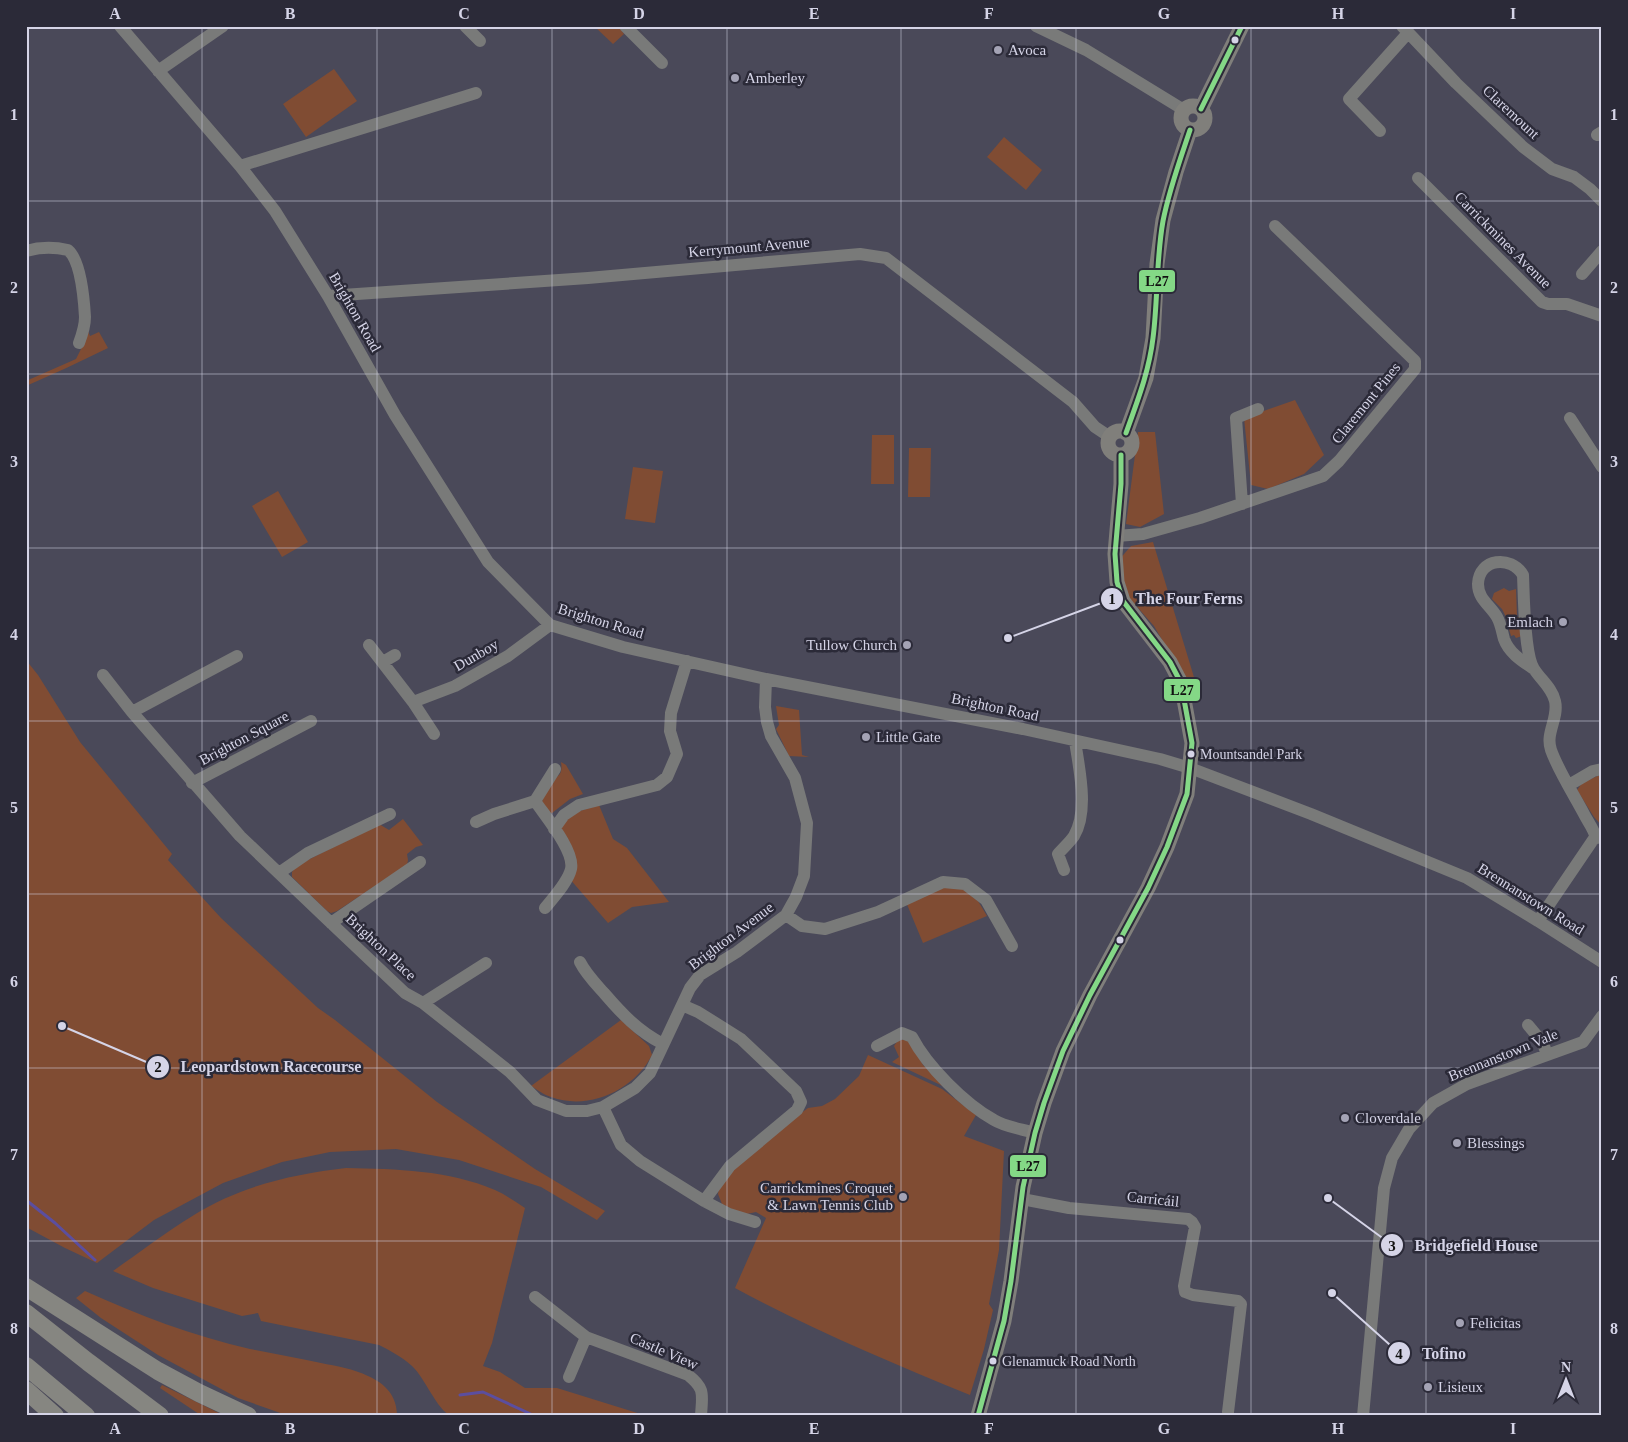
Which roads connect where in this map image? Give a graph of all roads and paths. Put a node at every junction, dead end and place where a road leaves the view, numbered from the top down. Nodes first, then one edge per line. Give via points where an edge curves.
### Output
1 (120, 26) edge
2 (223, 26) edge
3 (465, 26) edge
4 (625, 26) edge
5 (1036, 26) edge
6 (1242, 26) edge
7 (1405, 30) edge
8 (480, 41) dead end
9 (662, 63) dead end
10 (158, 71) junction
11 (476, 93) dead end
12 (1201, 109) junction
13 (1184, 110) junction
14 (1190, 130) junction
15 (1380, 131) dead end
16 (240, 166) junction
17 (1418, 178) dead end
18 (1602, 201) edge
19 (1275, 226) dead end
20 (1602, 250) edge
21 (26, 251) edge
22 (1582, 274) dead end
23 (328, 296) junction
24 (1602, 316) edge
25 (79, 343) dead end
26 (1258, 409) dead end
27 (1570, 418) dead end
28 (1126, 433) junction
29 (1110, 437) junction
30 (1121, 455) junction
31 (1602, 467) edge
32 (1242, 504) junction
33 (1116, 536) junction
34 (550, 625) junction
35 (369, 645) dead end
36 (395, 655) dead end
37 (237, 656) dead end
38 (687, 661) junction
39 (383, 662) junction
40 (1534, 669) junction
41 (103, 675) dead end
42 (766, 679) junction
43 (413, 702) junction
44 (132, 712) junction
45 (311, 721) dead end
46 (434, 734) dead end
47 (1075, 741) junction
48 (1190, 768) junction
49 (555, 769) dead end
50 (1602, 769) edge
51 (192, 783) junction
52 (1569, 785) junction
53 (535, 801) junction
54 (390, 814) dead end
55 (476, 822) dead end
56 (554, 829) junction
57 (240, 836) joint
58 (1599, 838) edge
59 (420, 862) dead end
60 (1064, 870) dead end
61 (279, 873) junction
62 (545, 908) dead end
63 (786, 915) junction
64 (1538, 921) junction
65 (331, 923) junction
66 (1012, 946) dead end
67 (580, 962) dead end
68 (1602, 962) edge
69 (486, 964) dead end
70 (423, 1003) junction
71 (682, 1005) junction
72 (1602, 1016) edge
73 (1528, 1025) dead end
74 (663, 1044) junction
75 (877, 1046) dead end
76 (1546, 1055) junction
77 (603, 1107) junction
78 (1035, 1133) junction
79 (1022, 1199) junction
80 (704, 1201) junction
81 (755, 1222) dead end
82 (26, 1286) edge
83 (535, 1297) dead end
84 (26, 1313) edge
85 (586, 1337) junction
86 (26, 1366) edge
87 (569, 1377) dead end
88 (26, 1390) edge
89 (1228, 1412) dead end
90 (55, 1416) edge
91 (86, 1416) edge
92 (160, 1416) edge
93 (248, 1416) edge
94 (701, 1416) edge
95 (978, 1416) edge
96 (1363, 1416) edge

1 - 10 street, Brighton Road
2 - 10 street
3 - 8 street
4 - 9 street
5 - 13 street via 1086,50
6 - 12 main road
7 - 15 street, Claremount via 1349,99
7 - 18 street, Claremount via 1523,147 1552,169 1574,177
10 - 16 street, Brighton Road
11 - 16 street
12 - 13 main road via 1194,106
12 - 14 main road via 1205,116 1203,125
13 - 14 main road via 1181,122
14 - 28 main road via 1163,220 1153,338 1146,378
16 - 23 street, Brighton Road via 275,211
17 - 24 street, Carrickmines Avenue via 1542,302 1567,304
19 - 32 street, Claremont Pines via 1415,361 1415,370 1339,462 1323,476
20 - 22 street
21 - 25 street via 61,248 68,250 75,259 85,317
23 - 29 street, Kerrymount Avenue via 588,278 860,254 886,258 1065,396 1095,427
23 - 34 street, Brighton Road via 395,415 488,562
26 - 32 street via 1236,418
27 - 31 street
28 - 29 main road via 1116,432
28 - 30 main road via 1131,440 1131,448
29 - 30 main road via 1109,448
30 - 33 main road
32 - 33 street, Claremont Pines via 1143,534
33 - 48 main road via 1117,582 1123,601 1170,662 1181,683 1192,743
34 - 38 street, Brighton Road
34 - 43 street, Dunboy via 508,656 455,686
35 - 39 street
36 - 39 street
37 - 44 street
38 - 42 street, Brighton Road
38 - 56 street via 671,713 670,731 677,754 667,777 657,785 579,804 564,815
39 - 43 street
40 - 40 street via 1527,640 1523,575 1507,562 1491,564 1480,575 1480,594 1496,615 1507,646
40 - 52 street via 1545,681 1555,701 1550,748
41 - 44 street, Brighton Square
42 - 47 street, Brighton Road
42 - 63 street, Brighton Avenue via 767,722 795,778 807,823 804,876
43 - 46 street
44 - 51 street, Brighton Square
45 - 51 street, Brighton Square
47 - 48 street, Brighton Road
47 - 60 street via 1081,817 1074,835 1058,854
48 - 64 street, Brennanstown Road via 1467,878
48 - 78 main road via 1187,794 1167,847 1063,1051
49 - 53 street
50 - 52 street
51 - 57 street, Brighton Square
52 - 58 street
53 - 55 street
53 - 56 street
54 - 61 street via 308,853
56 - 62 street via 570,855 571,869
57 - 61 street, Brighton Place
58 - 64 street via 1588,846
59 - 65 street, Brighton Place
61 - 65 street, Brighton Place
63 - 66 street via 802,926 825,929 878,912 943,882 965,884 986,900
63 - 71 street, Brighton Avenue via 700,975
64 - 68 street, Brennanstown Road
65 - 70 street, Brighton Place via 404,993
67 - 74 street via 625,1018
69 - 70 street
70 - 77 street, Brighton Avenue via 510,1072 537,1100 566,1111
71 - 74 street, Brighton Avenue
71 - 80 street via 741,1039 796,1091 801,1102 797,1110 730,1166
72 - 76 street, Brennanstown Vale via 1583,1042
73 - 76 street via 1543,1044
74 - 77 street, Brighton Avenue via 650,1073 636,1088
75 - 78 street via 902,1033 912,1037 931,1065 972,1106 995,1122
76 - 96 street, Brennanstown Vale via 1467,1084 1433,1102 1409,1128 1392,1158 1384,1188
77 - 80 street via 621,1145 629,1153
78 - 79 main road
79 - 89 street, Carricáil via 1068,1208 1188,1219 1192,1222 1195,1227 1185,1292 1240,1304
79 - 95 main road via 1004,1321
80 - 81 street via 729,1214
82 - 93 highway via 158,1371
83 - 85 street, Castle View
84 - 92 highway
85 - 87 street
85 - 94 street, Castle View via 688,1376 701,1389
86 - 91 highway
88 - 90 highway

